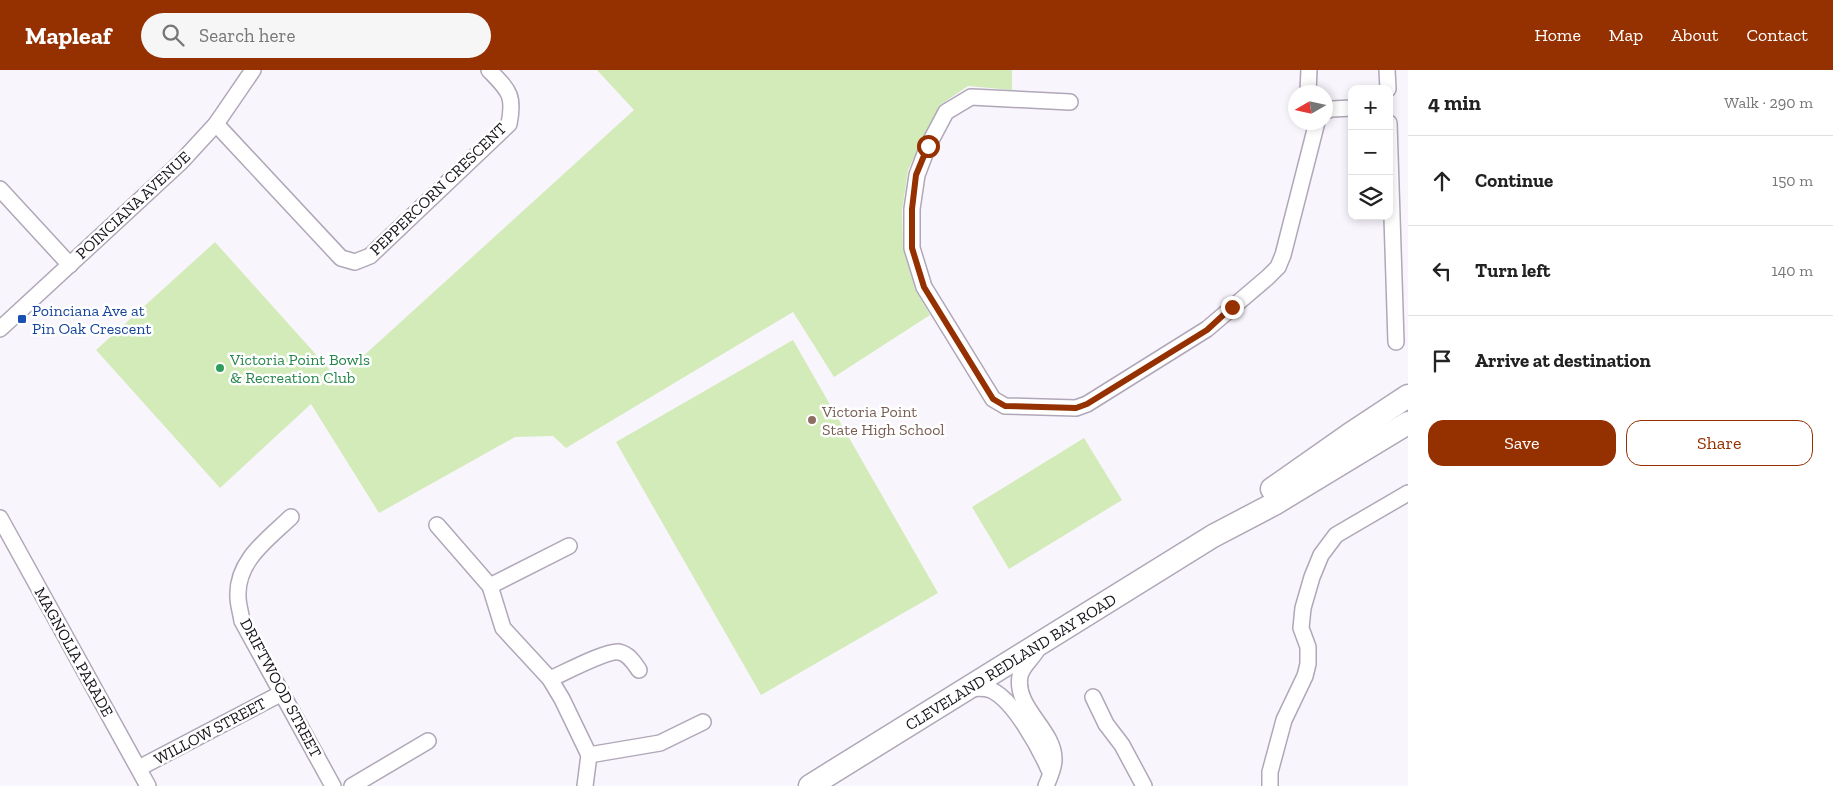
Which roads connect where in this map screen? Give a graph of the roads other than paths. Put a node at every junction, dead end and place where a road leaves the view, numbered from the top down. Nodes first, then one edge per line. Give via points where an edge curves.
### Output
1 (253, 70) edge
2 (489, 70) edge
3 (1309, 70) edge
4 (1387, 70) edge
5 (1308, 85) edge
6 (1388, 85) edge
7 (1070, 102) dead end
8 (1348, 108) edge
9 (1333, 109) edge
10 (216, 124) junction
11 (1315, 130) edge
12 (1389, 130) edge
13 (0, 189) edge
14 (70, 265) junction
15 (0, 329) edge
16 (1396, 342) dead end
17 (1408, 396) edge
18 (1408, 422) edge
19 (1408, 493) edge
20 (0, 518) edge
21 (291, 518) dead end
22 (437, 525) dead end
23 (1212, 536) junction
24 (569, 546) dead end
25 (490, 586) junction
26 (1041, 641) junction
27 (639, 670) dead end
28 (550, 679) junction
29 (964, 689) junction
30 (282, 693) junction
31 (1093, 697) dead end
32 (703, 722) dead end
33 (428, 741) dead end
34 (589, 755) junction
35 (139, 768) junction
36 (1048, 779) edge
37 (148, 786) edge
38 (333, 786) edge
39 (352, 786) edge
40 (585, 786) edge
41 (810, 786) edge
42 (1144, 786) edge
43 (1270, 786) edge

1 - 10 street, POINCIANA AVENUE
2 - 10 street, PEPPERCORN CRESCENT via 508,90 512,107 509,124 370,256 354,262 341,258
3 - 5 street
4 - 6 street
7 - 11 street via 971,97 946,112 916,175 912,248 924,287 993,399 1005,406 1076,408 1087,404 1207,330 1268,277 1278,267 1283,255
8 - 9 street
10 - 14 street, POINCIANA AVENUE via 181,162
12 - 16 street
13 - 14 street
14 - 15 street, POINCIANA AVENUE
17 - 23 highway, CLEVELAND REDLAND BAY ROAD via 1272,489
18 - 23 highway, CLEVELAND REDLAND BAY ROAD via 1274,504
19 - 43 street via 1336,535 1321,555 1303,608 1301,628 1308,647 1308,664 1284,720 1270,772
20 - 35 street, MAGNOLIA PARADE
21 - 30 street, DRIFTWOOD STREET via 252,554 241,575 238,597 242,621
22 - 25 street
23 - 26 highway, CLEVELAND REDLAND BAY ROAD
24 - 25 street
25 - 28 street via 503,628
26 - 29 highway, CLEVELAND REDLAND BAY ROAD
26 - 36 street via 1021,671 1020,688 1025,704 1053,753 1054,762
27 - 28 street via 632,659 619,652 606,654
28 - 34 street
29 - 36 street via 991,690 1012,706 1044,757
29 - 41 highway, CLEVELAND REDLAND BAY ROAD
30 - 35 street, WILLOW STREET
30 - 38 street, DRIFTWOOD STREET
31 - 42 street
32 - 34 street via 660,743
33 - 39 street
34 - 40 street
35 - 37 street, MAGNOLIA PARADE

